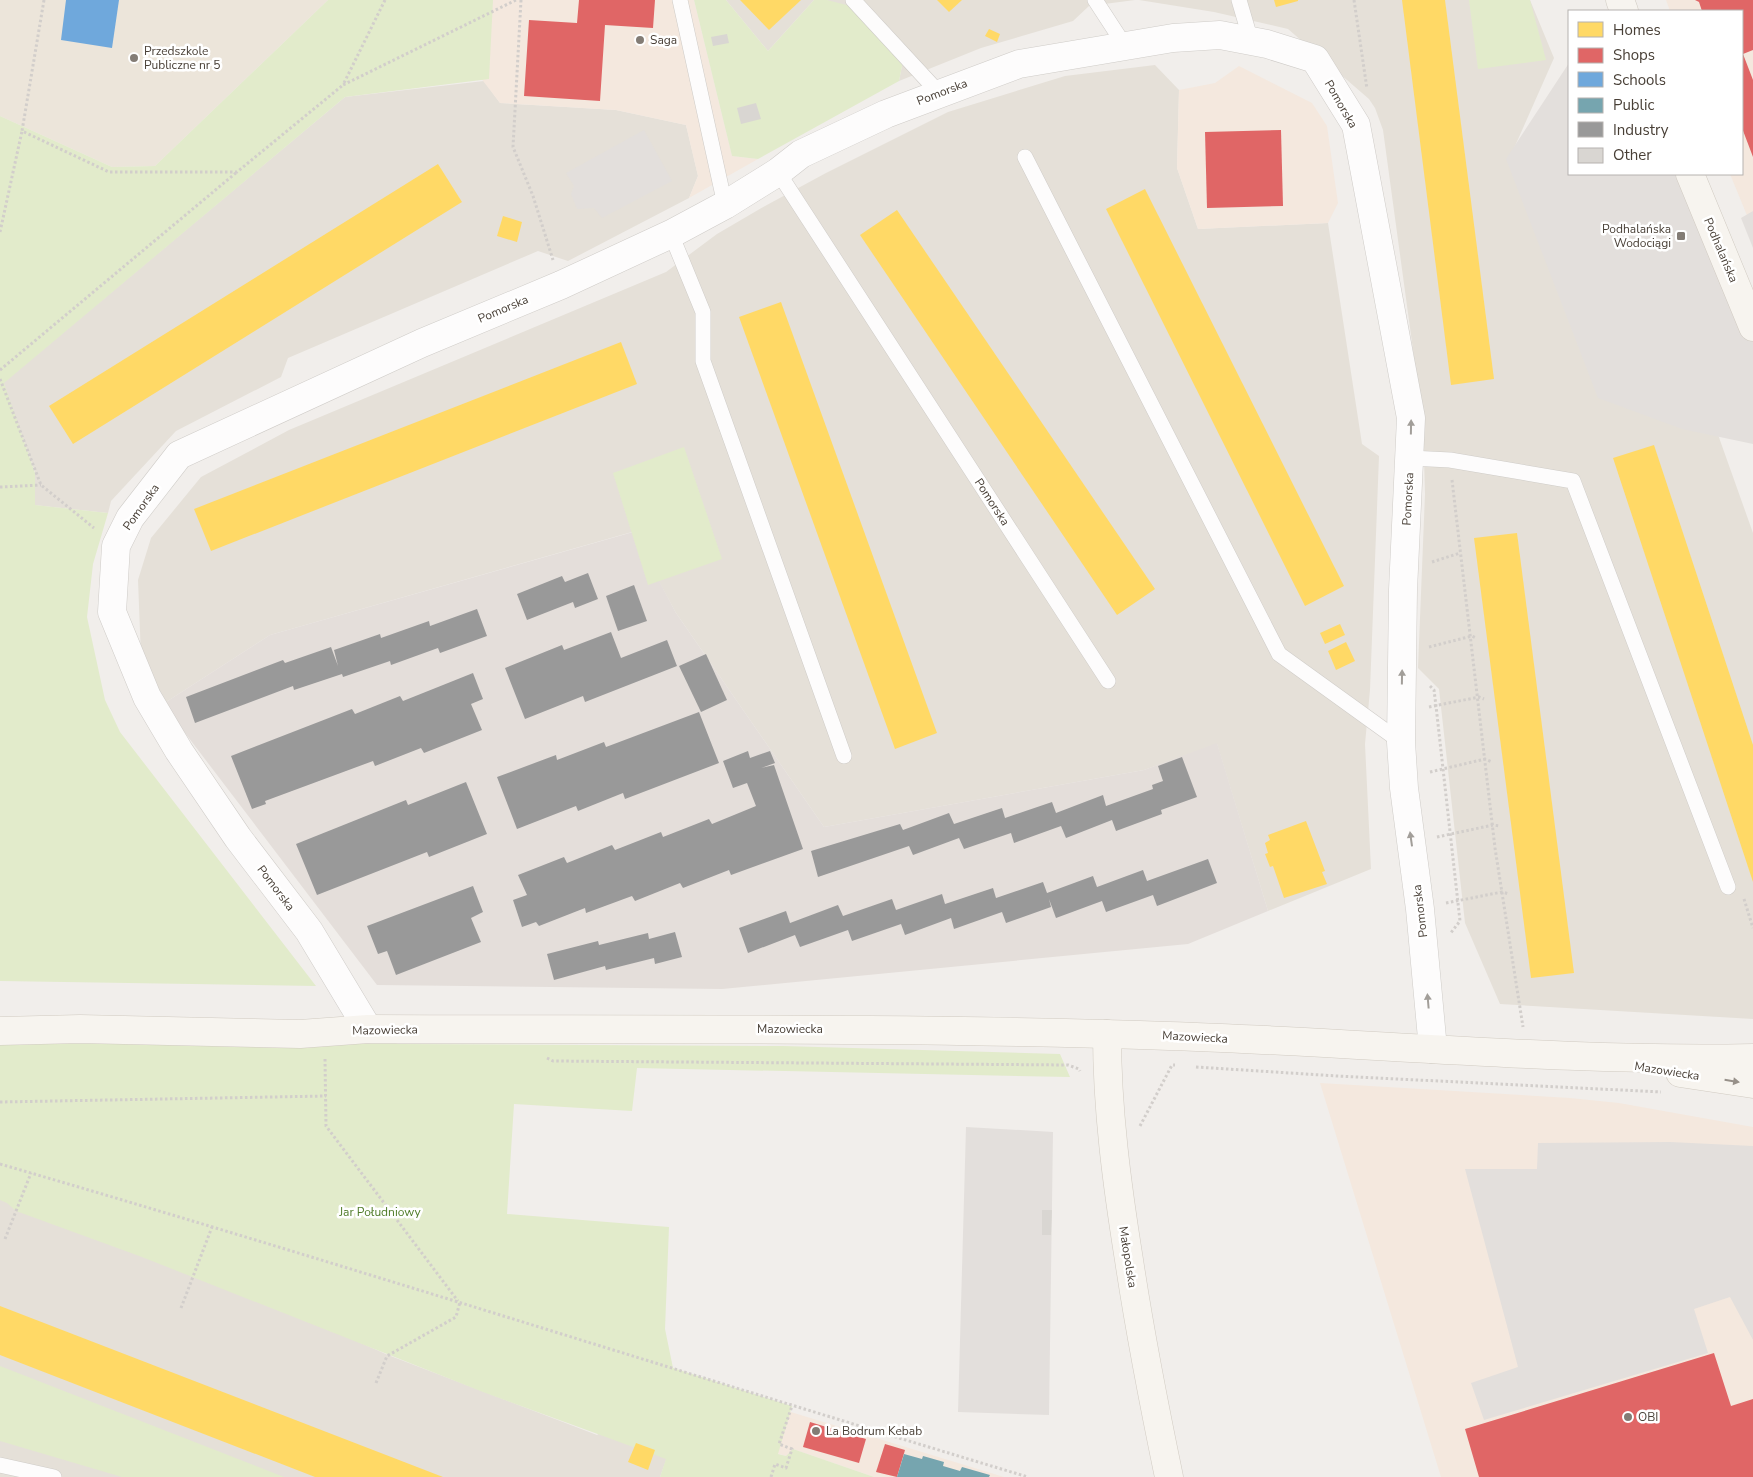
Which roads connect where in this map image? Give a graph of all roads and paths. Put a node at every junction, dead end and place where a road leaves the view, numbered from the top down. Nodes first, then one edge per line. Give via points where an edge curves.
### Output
1 (44, 0) edge
2 (385, 0) edge
3 (516, 0) edge
4 (521, 0) edge
5 (680, 0) edge
6 (853, 0) edge
7 (1095, 0) edge
8 (1239, 0) edge
9 (1354, 0) edge
10 (1251, 41) junction
11 (1125, 46) junction
12 (344, 85) junction
13 (1367, 90) dead end
14 (940, 93) junction
15 (22, 131) junction
16 (1025, 157) dead end
17 (237, 172) junction
18 (778, 172) junction
19 (1690, 175) edge
20 (724, 205) junction
21 (0, 232) edge
22 (671, 234) junction
23 (561, 285) junction
24 (1753, 327) edge
25 (0, 370) edge
26 (0, 379) edge
27 (1410, 458) junction
28 (1452, 475) dead end
29 (41, 485) junction
30 (0, 487) edge
31 (69, 507) dead end
32 (1464, 578) junction
33 (1469, 580) dead end
34 (1472, 636) junction
35 (1476, 638) dead end
36 (1402, 654) junction
37 (1108, 682) dead end
38 (1427, 684) dead end
39 (1478, 697) junction
40 (1484, 699) dead end
41 (1436, 706) junction
42 (1401, 713) junction
43 (1401, 742) junction
44 (844, 756) dead end
45 (1485, 759) junction
46 (1492, 762) dead end
47 (1443, 769) junction
48 (1403, 778) junction
49 (1493, 825) junction
50 (1500, 826) dead end
51 (1450, 834) junction
52 (1411, 842) junction
53 (1728, 887) joint
54 (1502, 892) junction
55 (1509, 894) dead end
56 (1458, 901) junction
57 (1420, 909) junction
58 (1753, 928) edge
59 (1445, 941) dead end
60 (368, 1029) junction
61 (1516, 1030) dead end
62 (0, 1031) edge
63 (1107, 1034) junction
64 (1433, 1049) junction
65 (325, 1051) dead end
66 (546, 1057) dead end
67 (1580, 1057) junction
68 (1753, 1058) edge
69 (1182, 1066) dead end
70 (1191, 1066) dead end
71 (1082, 1075) dead end
72 (1753, 1084) edge
73 (1668, 1092) dead end
74 (326, 1096) junction
75 (0, 1102) edge
76 (1140, 1126) dead end
77 (0, 1164) edge
78 (31, 1173) junction
79 (212, 1227) junction
80 (5, 1239) dead end
81 (459, 1301) junction
82 (181, 1308) dead end
83 (376, 1383) dead end
84 (792, 1406) junction
85 (0, 1464) edge
86 (54, 1477) edge
87 (771, 1477) edge
88 (1028, 1477) edge
89 (1169, 1477) edge

1 - 15 path
2 - 12 path
3 - 12 path
4 - 23 path via 513,147 533,196
5 - 20 lane
6 - 14 lane
7 - 11 lane
8 - 10 lane
9 - 13 path
10 - 11 street, Pomorska via 1220,34
27 -> 10 street, Pomorska via 1411,418 1356,125 1315,59
11 - 14 street, Pomorska via 1019,64
12 - 17 path
14 - 18 street, Pomorska via 801,154
15 - 17 path via 109,172
15 - 21 path
16 - 43 lane via 1279,654
17 - 25 path
18 - 20 street, Pomorska
18 - 37 lane, Pomorska
19 - 24 street, Podhalańska
20 - 22 street, Pomorska
22 - 23 street, Pomorska
22 - 44 lane via 703,312 703,361
23 - 60 street, Pomorska via 422,343 179,455 130,518 116,546 112,612 147,697 238,838 309,931
26 - 29 path
27 - 36 street, Pomorska
27 - 53 lane via 1450,460 1573,480
28 - 32 path
29 - 30 path
29 - 31 path
32 - 33 path
32 - 34 path
34 - 35 path
34 - 36 path
34 - 39 path
42 -> 36 street, Pomorska
38 - 41 path via 1434,690
39 - 40 path
39 - 41 path
39 - 45 path
41 - 42 path
41 - 47 path
42 - 43 street, Pomorska
43 - 48 street, Pomorska
45 - 46 path
45 - 47 path
45 - 49 path
47 - 48 path
47 - 51 path
52 -> 48 street, Pomorska
49 - 50 path
49 - 51 path
49 - 54 path
51 - 52 path
51 - 56 path
52 - 57 street, Pomorska
53 - 58 path via 1744,897
54 - 55 path
54 - 56 path
54 - 61 path via 1524,1030
56 - 57 path
56 - 59 path via 1460,921
64 -> 57 street, Pomorska
60 - 62 street, Mazowiecka via 300,1034 80,1029
60 - 63 street, Mazowiecka via 785,1029
63 - 64 street, Mazowiecka
63 - 89 street, Małopolska via 1112,1147 1138,1318
64 - 67 street, Mazowiecka
65 - 74 path
66 - 71 path via 553,1060 1068,1065 1078,1069
67 - 68 street, Mazowiecka
67 -> 72 street, Mazowiecka
69 - 76 path via 1172,1065
70 - 73 path
74 - 75 path
74 - 81 path via 326,1126
77 - 78 path
78 - 79 path
78 - 80 path
79 - 81 path
79 - 82 path
81 - 83 path via 456,1317 387,1356
81 - 84 path
84 - 87 path via 779,1444 792,1449 786,1468 775,1464
84 - 88 path
85 - 86 lane

